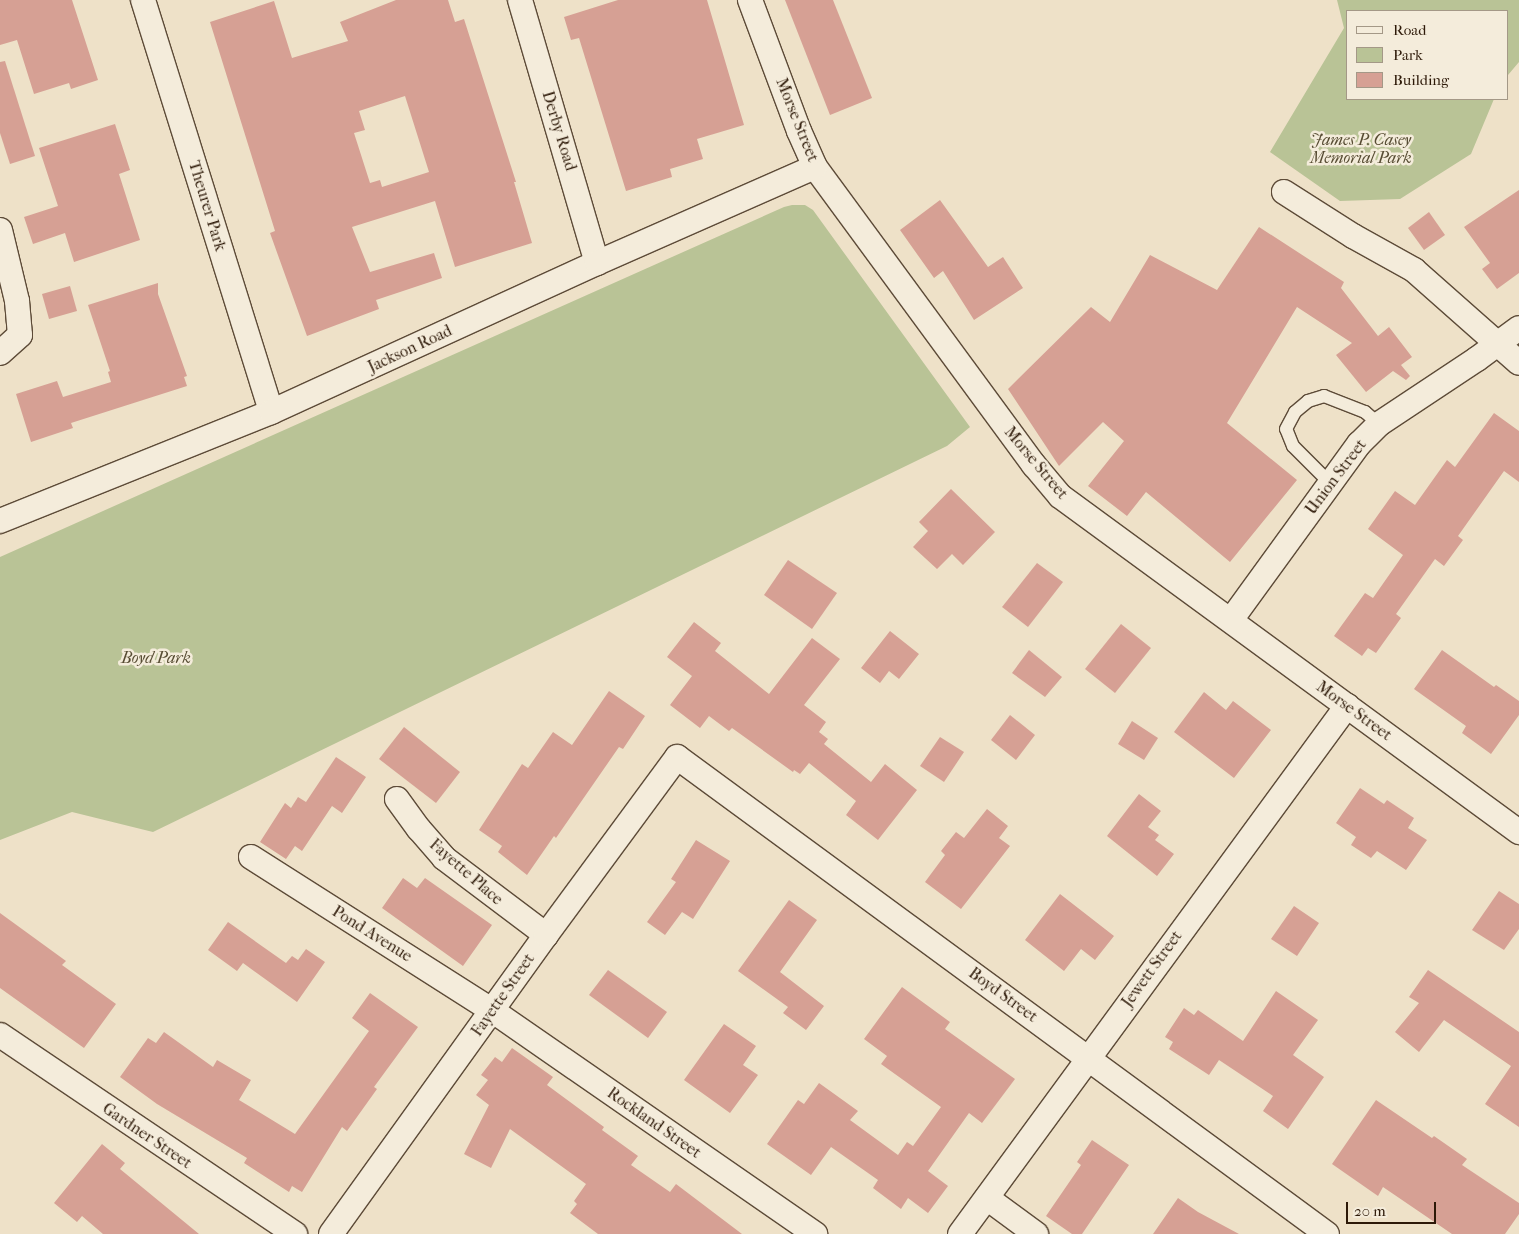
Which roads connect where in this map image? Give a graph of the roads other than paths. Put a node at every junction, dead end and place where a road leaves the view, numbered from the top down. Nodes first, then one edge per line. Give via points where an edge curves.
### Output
1 (143, 0) edge
2 (520, 0) edge
3 (750, 0) edge
4 (815, 166) junction
5 (1284, 192) dead end
6 (0, 230) edge
7 (597, 263) junction
8 (1519, 328) edge
9 (1498, 344) junction
10 (0, 353) edge
11 (1519, 363) edge
12 (271, 412) junction
13 (1379, 424) junction
14 (1330, 483) junction
15 (0, 521) edge
16 (1231, 620) junction
17 (1347, 706) junction
18 (678, 758) joint
19 (398, 799) dead end
20 (1519, 832) edge
21 (251, 857) dead end
22 (546, 935) junction
23 (493, 1011) junction
24 (0, 1035) edge
25 (1088, 1057) junction
26 (986, 1198) junction
27 (295, 1234) edge
28 (332, 1234) edge
29 (815, 1234) edge
30 (960, 1234) edge
31 (1036, 1234) edge
32 (1327, 1234) edge

1 - 12 street, Theurer Park
2 - 7 street, Derby Road
3 - 4 street, Morse Street
4 - 7 street, Jackson Road
4 - 16 street, Morse Street via 1060,496
5 - 9 street via 1414,270
6 - 10 street via 17,301 20,336
7 - 12 street, Jackson Road
8 - 9 street, Union Street
9 - 11 street
9 - 13 street, Union Street
12 - 15 street, Jackson Road
13 - 14 street, Union Street via 1359,444
13 - 14 lane via 1365,412 1324,396 1308,401 1295,412 1286,429 1293,446
14 - 16 street, Union Street
16 - 17 street, Morse Street
17 - 20 street, Morse Street
17 - 25 street, Jewett Street
18 - 22 street, Fayette Street
18 - 25 street, Boyd Street
19 - 22 street, Fayette Place via 444,858
21 - 23 street, Pond Avenue
22 - 23 street, Fayette Street
23 - 28 street, Fayette Street
23 - 29 street, Rockland Street
24 - 27 street, Gardner Street
25 - 26 street, Jewett Street
25 - 32 street, Boyd Street
26 - 30 street, Jewett Street
26 - 31 street

